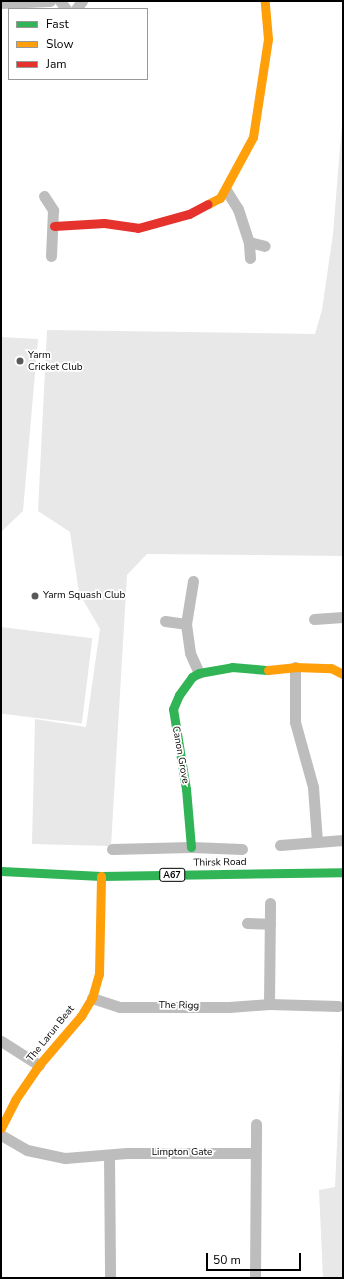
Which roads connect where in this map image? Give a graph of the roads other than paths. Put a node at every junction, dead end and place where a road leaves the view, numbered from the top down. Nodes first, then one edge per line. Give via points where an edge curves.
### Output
1 (50, 1) edge
2 (265, 1) edge
3 (1, 3) edge
4 (226, 190) junction
5 (44, 196) dead end
6 (54, 226) junction
7 (249, 242) junction
8 (265, 246) dead end
9 (52, 256) dead end
10 (250, 258) dead end
11 (193, 581) dead end
12 (343, 617) edge
13 (314, 619) dead end
14 (165, 621) dead end
15 (186, 624) junction
16 (295, 667) junction
17 (199, 673) junction
18 (343, 674) edge
19 (343, 840) edge
20 (316, 841) junction
21 (280, 845) dead end
22 (191, 847) junction
23 (112, 849) dead end
24 (242, 849) dead end
25 (1, 871) edge
26 (343, 872) edge
27 (101, 876) junction
28 (270, 903) dead end
29 (247, 923) dead end
30 (270, 924) junction
31 (92, 998) junction
32 (268, 1004) junction
33 (338, 1006) dead end
34 (1, 1041) edge
35 (39, 1065) junction
36 (256, 1124) dead end
37 (1, 1128) edge
38 (1, 1135) edge
39 (255, 1153) junction
40 (109, 1155) junction
41 (110, 1278) edge
42 (255, 1278) edge

1 - 3 street
2 - 4 street via 268,39 254,137
4 - 6 street via 220,198 189,214 138,228 104,222
4 - 7 street via 238,209
5 - 6 street via 53,210
6 - 9 street
7 - 8 street
7 - 10 street
11 - 15 street
12 - 13 street
14 - 15 street
15 - 17 street via 190,653
16 - 17 street via 269,670 232,667
16 - 18 street via 331,668
16 - 20 street via 295,722 313,787
17 - 22 street, Canon Grove via 192,677 179,695 173,710 186,789
19 - 20 street
20 - 21 street
22 - 23 street
22 - 24 street
25 - 27 street, Thirsk Road / A67
26 - 27 street, Thirsk Road / A67
27 - 31 street, The Larun Beat via 99,974
28 - 30 street
29 - 30 street
30 - 32 street
31 - 32 street, The Rigg via 120,1007 229,1007
31 - 35 street, The Larun Beat via 81,1016
32 - 33 street, The Rigg
34 - 35 street
35 - 37 street, The Larun Beat via 15,1100
36 - 39 street
38 - 40 street, Limpton Gate via 27,1150 65,1158
39 - 40 street, Limpton Gate
39 - 42 street
40 - 41 street

